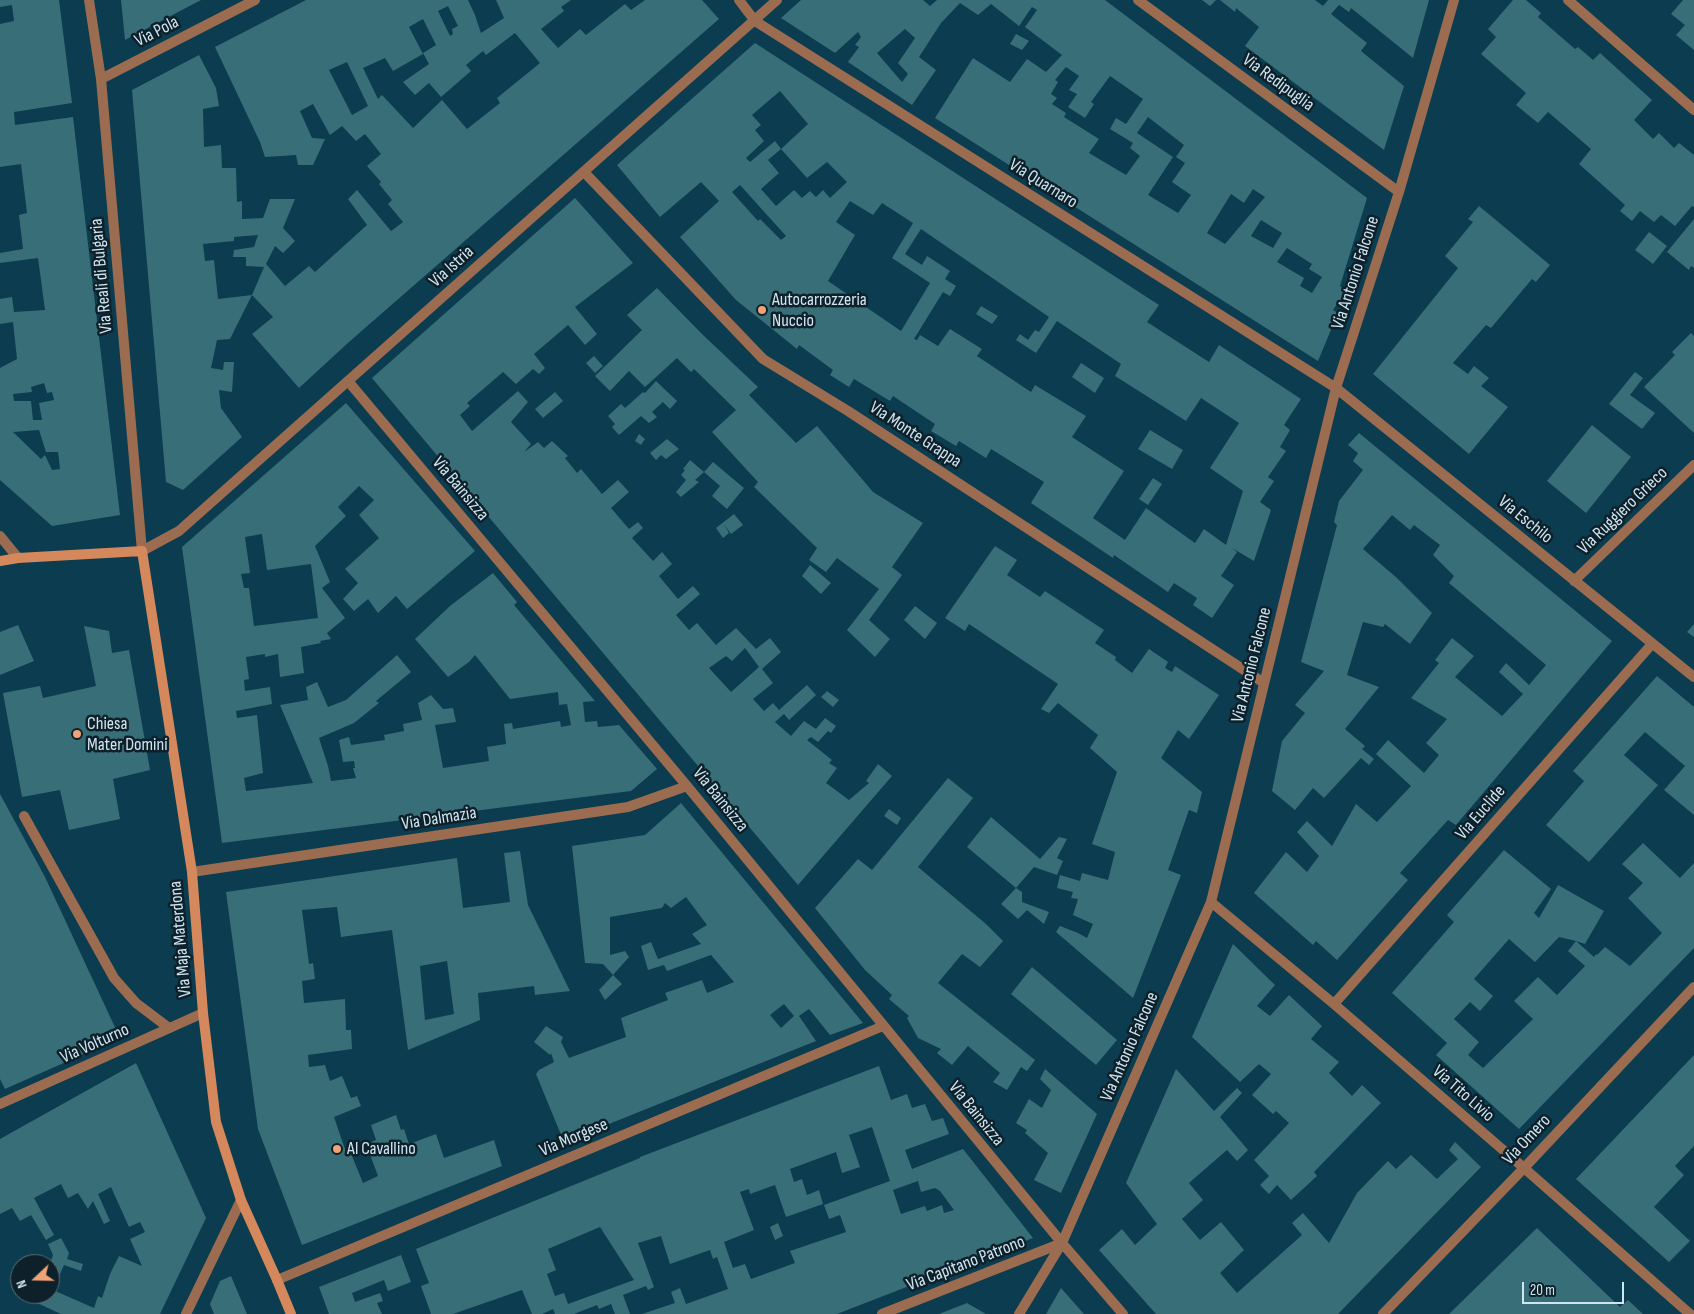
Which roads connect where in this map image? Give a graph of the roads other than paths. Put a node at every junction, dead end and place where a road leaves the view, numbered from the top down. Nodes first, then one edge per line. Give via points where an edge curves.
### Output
1 (89, 0) edge
2 (255, 0) edge
3 (740, 0) edge
4 (777, 0) edge
5 (1138, 0) edge
6 (1454, 0) edge
7 (1568, 0) edge
8 (755, 21) junction
9 (100, 79) junction
10 (1694, 110) edge
11 (584, 172) junction
12 (1399, 192) junction
13 (348, 381) junction
14 (1336, 388) junction
15 (1694, 465) edge
16 (0, 536) edge
17 (142, 551) junction
18 (18, 558) junction
19 (0, 561) edge
20 (1574, 581) junction
21 (1652, 644) junction
22 (1694, 677) edge
23 (1264, 683) junction
24 (688, 786) junction
25 (24, 816) dead end
26 (192, 872) junction
27 (1211, 902) junction
28 (1694, 988) edge
29 (1334, 1004) junction
30 (203, 1013) junction
31 (883, 1026) junction
32 (169, 1028) junction
33 (0, 1104) edge
34 (1524, 1168) junction
35 (241, 1200) junction
36 (1062, 1243) junction
37 (278, 1280) junction
38 (186, 1314) edge
39 (291, 1314) edge
40 (882, 1314) edge
41 (1019, 1314) edge
42 (1123, 1314) edge
43 (1383, 1314) edge
44 (1690, 1314) edge

1 - 9 street, Via Reali di Bulgaria
2 - 9 street, Via Pola
3 - 8 street, Via Quarnaro
4 - 8 street, Via Istria
5 - 12 street, Via Redipuglia
6 - 12 street, Via Antonio Falcone
7 - 10 street
8 - 11 street, Via Istria
8 - 14 street, Via Quarnaro
9 - 17 street, Via Reali di Bulgaria
11 - 13 street, Via Istria
11 - 23 street, Via Monte Grappa via 763,359
12 - 14 street, Via Antonio Falcone
13 - 17 street, Via Istria via 179,531
13 - 24 street, Via Bainsizza
14 - 20 street, Via Eschilo
14 - 23 street, Via Antonio Falcone
15 - 20 street, Via Ruggiero Grieco
16 - 18 street
17 - 18 main road
17 - 26 main road, Via Maja Materdona
18 - 19 main road
20 - 21 street, Via Eschilo
21 - 22 street, Via Eschilo
21 - 29 street, Via Euclide
23 - 27 street, Via Antonio Falcone
24 - 26 street, Via Dalmazia via 628,807
24 - 31 street, Via Bainsizza
25 - 32 street via 114,978 136,1003
26 - 30 main road, Via Maja Materdona
27 - 29 street, Via Tito Livio
27 - 36 street, Via Antonio Falcone
28 - 34 street, Via Omero
29 - 34 street, Via Tito Livio
30 - 32 street, Via Volturno
30 - 35 main road, Via Maja Materdona via 216,1122
31 - 36 street, Via Bainsizza
31 - 37 street, Via Morgese
32 - 33 street, Via Volturno
34 - 43 street, Via Omero
34 - 44 street, Via Tito Livio
35 - 37 main road, Via Maja Materdona
35 - 38 street
36 - 40 street, Via Capitano Patrono
36 - 41 street, Via Antonio Falcone
36 - 42 street, Via Bainsizza
37 - 39 main road, Via Maja Materdona

